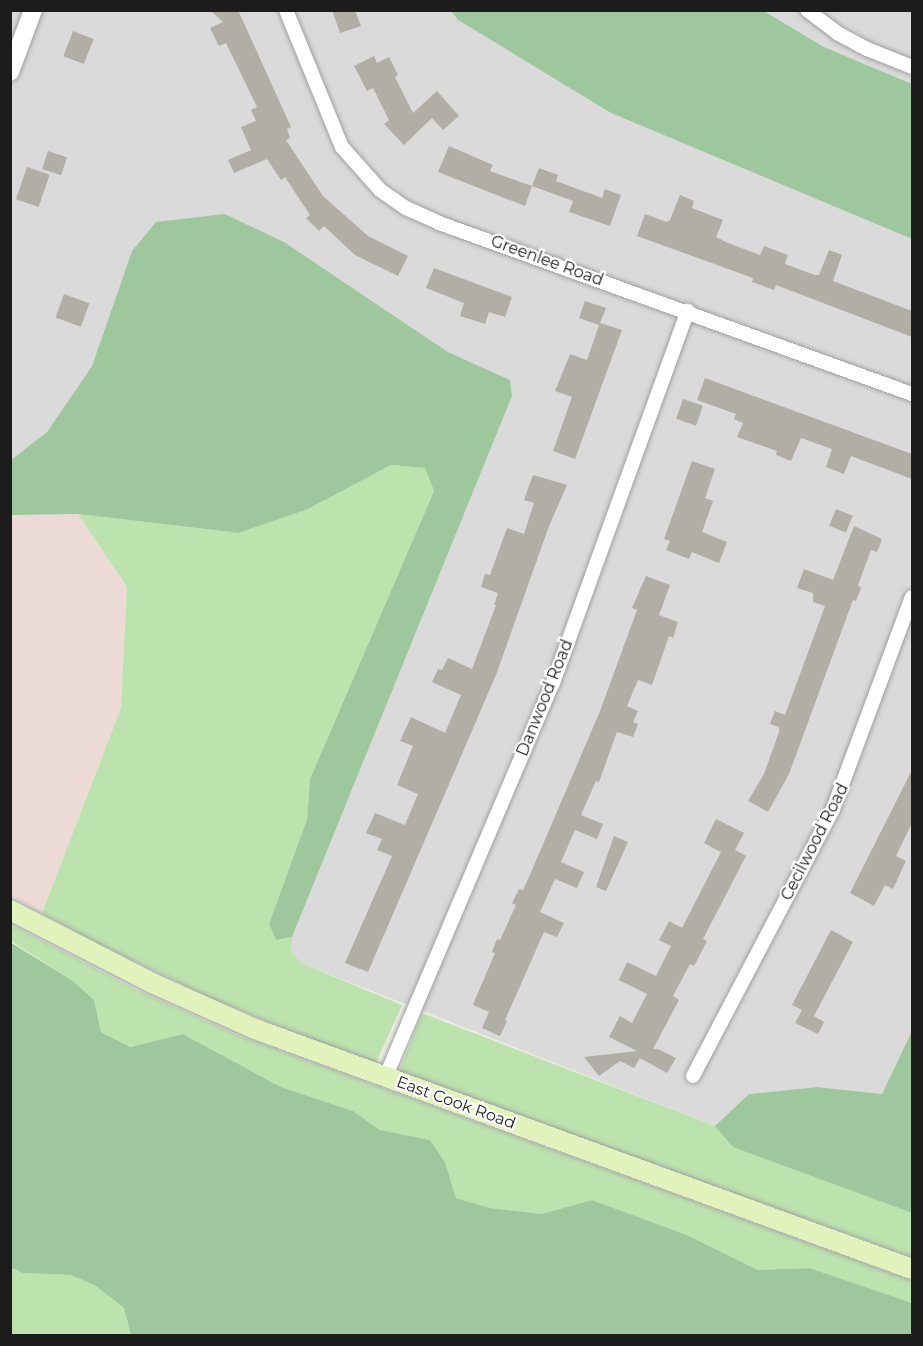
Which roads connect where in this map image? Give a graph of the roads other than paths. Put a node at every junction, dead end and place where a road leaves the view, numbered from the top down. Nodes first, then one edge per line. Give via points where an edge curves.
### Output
1 (33, 10) edge
2 (286, 10) edge
3 (807, 10) edge
4 (912, 67) edge
5 (10, 72) edge
6 (688, 311) junction
7 (912, 393) edge
8 (912, 597) edge
9 (10, 910) edge
10 (693, 1076) dead end
11 (385, 1078) junction
12 (912, 1269) edge

1 - 5 street
2 - 6 street, Greenlee Road via 342,147 380,190 406,208 439,223
3 - 4 street via 837,33
6 - 7 street, Greenlee Road
6 - 11 street, Danwood Road via 553,683
8 - 10 street, Cecilwood Road via 833,809
9 - 11 main road, East Cook Road via 204,1007
11 - 12 main road, East Cook Road

